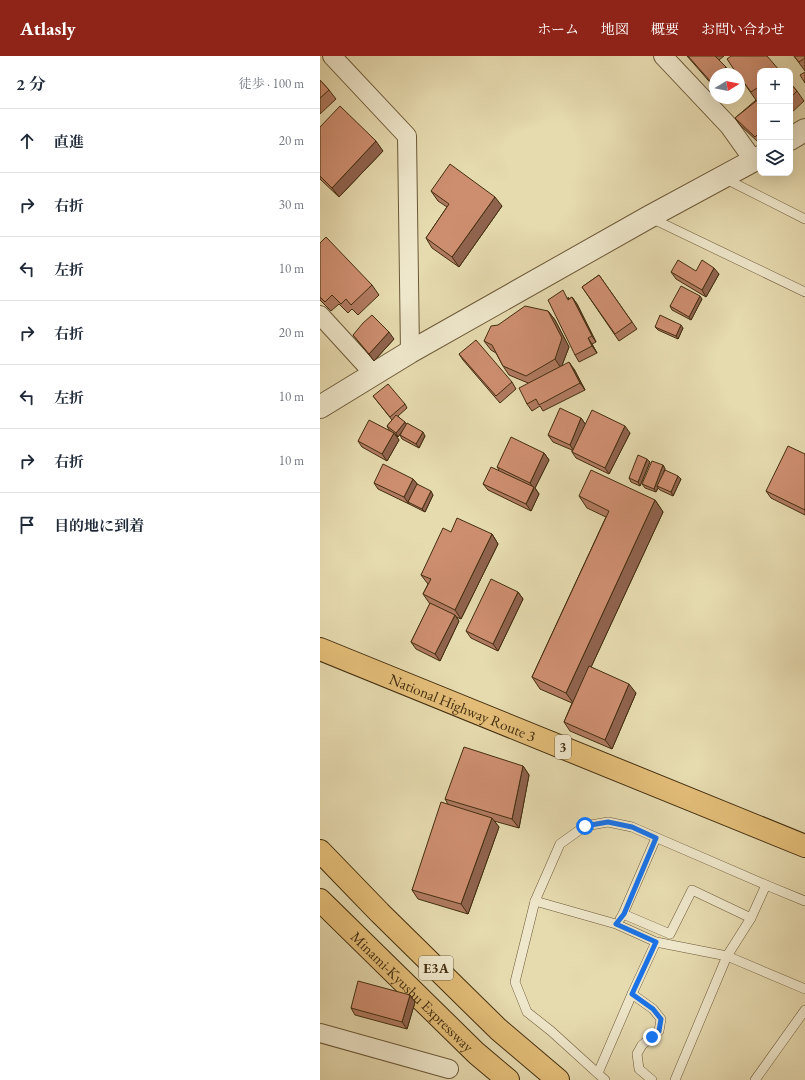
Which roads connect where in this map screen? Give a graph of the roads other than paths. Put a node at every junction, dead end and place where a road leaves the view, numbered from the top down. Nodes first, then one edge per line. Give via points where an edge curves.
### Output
1 (332, 56) edge
2 (663, 56) edge
3 (805, 130) edge
4 (793, 137) edge
5 (757, 159) edge
6 (723, 177) junction
7 (662, 211) junction
8 (805, 219) edge
9 (805, 292) edge
10 (320, 315) edge
11 (410, 352) junction
12 (374, 374) junction
13 (320, 407) edge
14 (320, 649) edge
15 (656, 838) junction
16 (805, 846) edge
17 (320, 851) edge
18 (766, 885) junction
19 (320, 900) edge
20 (535, 901) junction
21 (805, 901) edge
22 (624, 914) junction
23 (751, 918) junction
24 (616, 924) junction
25 (656, 942) junction
26 (727, 956) junction
27 (805, 989) edge
28 (632, 994) junction
29 (805, 1010) edge
30 (320, 1033) edge
31 (449, 1069) dead end
32 (598, 1073) junction
33 (508, 1080) edge
34 (558, 1080) edge
35 (606, 1080) edge
36 (652, 1080) edge
37 (676, 1080) edge
38 (755, 1080) edge

1 - 11 street via 407,136
2 - 5 street
3 - 4 street
5 - 6 street
6 - 7 street
6 - 8 lane
7 - 9 lane
7 - 11 street
10 - 12 street
11 - 12 street
12 - 13 street
14 - 16 highway, National Highway Route 3 / 3
15 - 18 lane
15 - 20 lane via 632,827 608,822 585,826 560,844
15 - 22 lane
17 - 34 highway, E3A via 498,1029
18 - 21 lane
18 - 23 lane
19 - 33 highway, Minami-Kyushu Expressway / E3A via 476,1053
20 - 24 lane
20 - 32 lane via 515,982 527,1012
22 - 23 lane via 670,934 692,890
22 - 24 lane
23 - 26 lane
24 - 25 lane
25 - 26 lane
25 - 28 lane
26 - 27 lane
26 - 37 lane
28 - 32 lane
28 - 36 lane via 653,1009 661,1019 659,1031 642,1045 636,1054 639,1069
29 - 38 lane
30 - 31 street
32 - 35 lane

